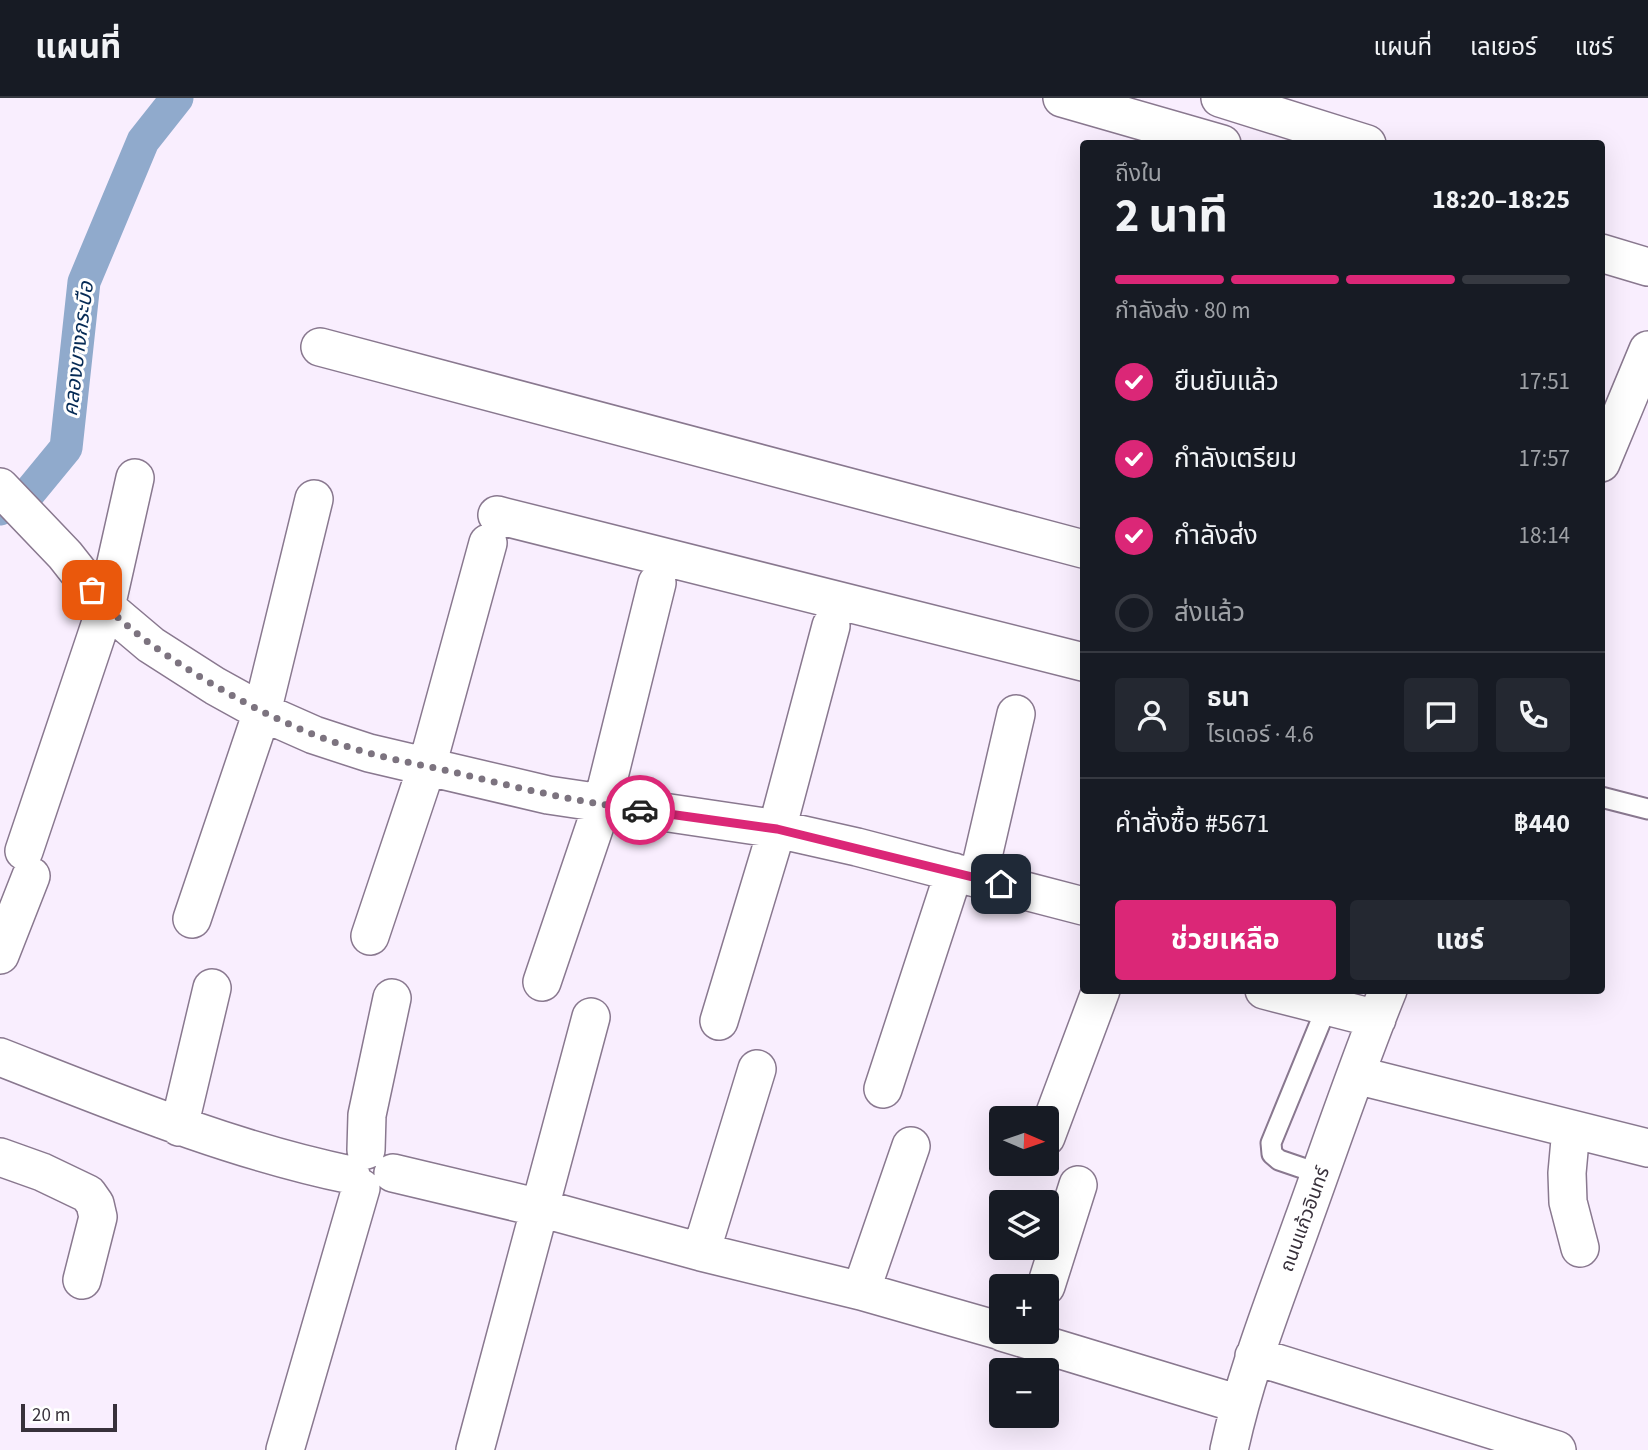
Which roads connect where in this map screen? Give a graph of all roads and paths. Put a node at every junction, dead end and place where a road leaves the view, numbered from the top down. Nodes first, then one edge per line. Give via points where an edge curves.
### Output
1 (1062, 98) edge
2 (1220, 98) edge
3 (1208, 140) edge
4 (1354, 140) edge
5 (1605, 254) edge
6 (1648, 267) edge
7 (320, 347) dead end
8 (1648, 350) edge
9 (1605, 453) edge
10 (135, 478) dead end
11 (0, 487) edge
12 (314, 499) dead end
13 (1080, 548) edge
14 (657, 583) dead end
15 (106, 607) junction
16 (831, 626) dead end
17 (1080, 662) edge
18 (262, 712) junction
19 (1016, 714) dead end
20 (427, 766) junction
21 (1605, 798) edge
22 (602, 805) junction
23 (1648, 809) edge
24 (777, 829) junction
25 (966, 875) junction
26 (1080, 905) edge
27 (192, 919) dead end
28 (370, 936) dead end
29 (0, 955) edge
30 (542, 982) dead end
31 (212, 988) dead end
32 (1099, 994) edge
33 (1293, 994) edge
34 (392, 998) dead end
35 (1330, 999) edge
36 (1382, 1005) edge
37 (592, 1017) dead end
38 (719, 1021) dead end
39 (0, 1057) edge
40 (757, 1069) dead end
41 (1356, 1075) junction
42 (884, 1089) dead end
43 (1057, 1106) edge
44 (179, 1127) junction
45 (1571, 1129) junction
46 (911, 1146) dead end
47 (1648, 1148) edge
48 (0, 1157) edge
49 (368, 1171) junction
50 (1320, 1174) junction
51 (1078, 1185) dead end
52 (540, 1208) junction
53 (1580, 1248) dead end
54 (701, 1252) junction
55 (1050, 1274) edge
56 (82, 1280) dead end
57 (861, 1291) junction
58 (989, 1327) edge
59 (1048, 1344) edge
60 (1254, 1356) junction
61 (1239, 1404) junction
62 (285, 1450) edge
63 (475, 1450) edge
64 (1229, 1450) edge
65 (1556, 1450) edge

1 - 3 street
2 - 4 street
5 - 6 street
7 - 13 street
8 - 9 street
10 - 15 street
11 - 15 street via 65,555
12 - 18 street
14 - 22 street
15 - 18 street via 151,645
15 - 29 street
16 - 24 street
17 - 20 street via 493,529
18 - 20 street via 314,735
18 - 27 street
19 - 25 street
20 - 22 street
20 - 28 street
21 - 23 lane
22 - 24 street
22 - 30 street
24 - 25 street
24 - 38 street
25 - 26 street
25 - 42 street
31 - 44 street
32 - 43 street
33 - 35 street
34 - 49 street via 367,1115
35 - 36 street
35 - 50 lane via 1271,1143 1272,1154 1279,1160
36 - 41 street, ถนนแก้วอินทร์
37 - 52 street
39 - 44 street
40 - 54 street
41 - 45 street
41 - 50 street, ถนนแก้วอินทร์
44 - 49 street via 311,1167
45 - 47 street
45 - 53 street via 1568,1202
46 - 57 street
48 - 56 street via 88,1194 95,1204 98,1217
49 - 52 street
49 - 62 street
50 - 60 street, ถนนแก้วอินทร์
51 - 55 street
52 - 54 street
52 - 63 street
54 - 57 street
57 - 58 street
59 - 61 street
60 - 61 street, ถนนแก้วอินทร์
60 - 65 street
61 - 64 street, ถนนแก้วอินทร์

